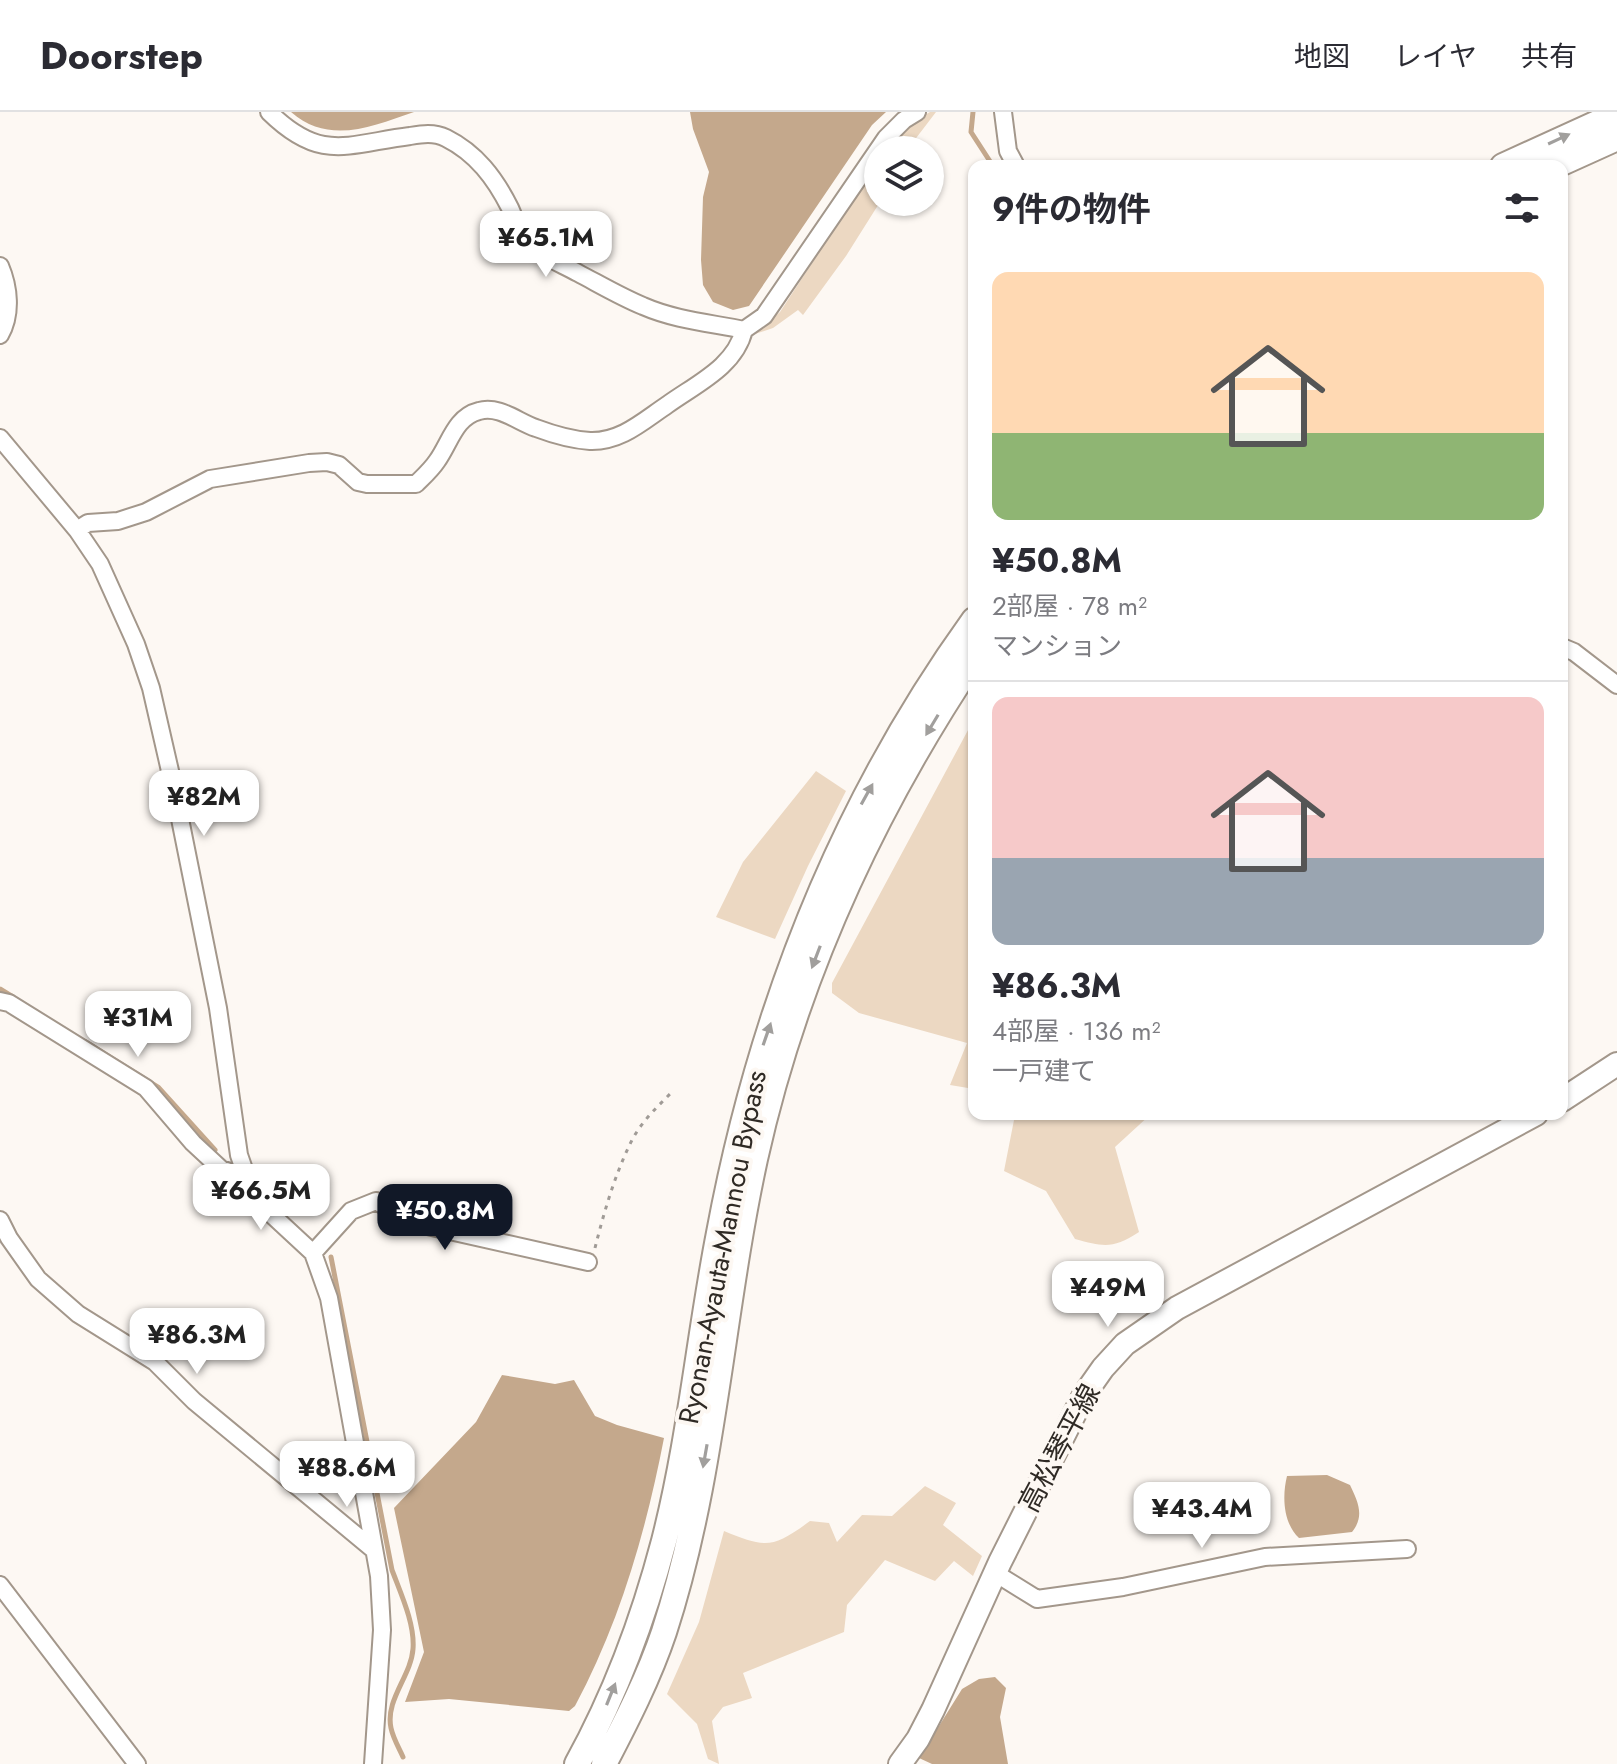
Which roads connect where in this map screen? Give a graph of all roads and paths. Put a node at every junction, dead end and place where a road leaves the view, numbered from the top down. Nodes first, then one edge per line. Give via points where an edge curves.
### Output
1 (269, 112) edge
2 (917, 112) edge
3 (1003, 112) edge
4 (1617, 114) edge
5 (1617, 138) edge
6 (1013, 160) edge
7 (1516, 160) edge
8 (1568, 160) edge
9 (0, 266) edge
10 (744, 330) junction
11 (0, 335) edge
12 (0, 438) edge
13 (77, 530) junction
14 (968, 629) edge
15 (1568, 650) edge
16 (968, 668) edge
17 (1617, 685) edge
18 (0, 1001) edge
19 (1617, 1064) edge
20 (673, 1091) dead end
21 (1568, 1096) edge
22 (1525, 1120) edge
23 (247, 1178) junction
24 (0, 1220) edge
25 (313, 1253) junction
26 (588, 1262) joint
27 (1407, 1549) dead end
28 (374, 1550) junction
29 (995, 1573) junction
30 (0, 1585) edge
31 (137, 1764) edge
32 (373, 1764) edge
33 (577, 1764) edge
34 (604, 1764) edge
35 (900, 1764) edge

1 - 10 street via 313,143 334,147 423,134 448,139 486,167 520,232 544,255 644,307
2 - 10 street via 886,138 764,316
3 - 6 street
7 -> 4 highway
5 - 8 highway
9 - 11 street via 8,313
10 - 13 street via 740,343 715,372 636,428 604,440 537,429 503,413 480,410 457,425 436,463 416,484 367,484 339,465 309,463 210,479 146,512
12 - 13 street
13 - 23 street via 122,608 151,688 218,1008 239,1155
33 -> 14 highway, Ryonan-Ayauta-Mannou Bypass via 612,1690 664,1542 736,1149 787,975 858,809
15 - 17 street
16 -> 34 highway, Ryonan-Ayauta-Mannou Bypass via 877,822 807,984 756,1158 676,1592 656,1656
18 - 23 street via 146,1088 221,1169
19 - 21 main road
20 - 26 path via 633,1139
22 - 29 main road, 高松琴平線 via 1177,1308 1125,1344 1071,1417
23 - 25 street via 272,1215
24 - 28 street via 38,1279 78,1314 155,1362 194,1401
25 - 26 street via 351,1211 376,1201 414,1223
25 - 28 street via 329,1298
27 - 29 street via 1265,1557 1037,1599
28 - 32 street via 382,1630
29 - 35 main road, 高松琴平線 via 933,1710
30 - 31 street

